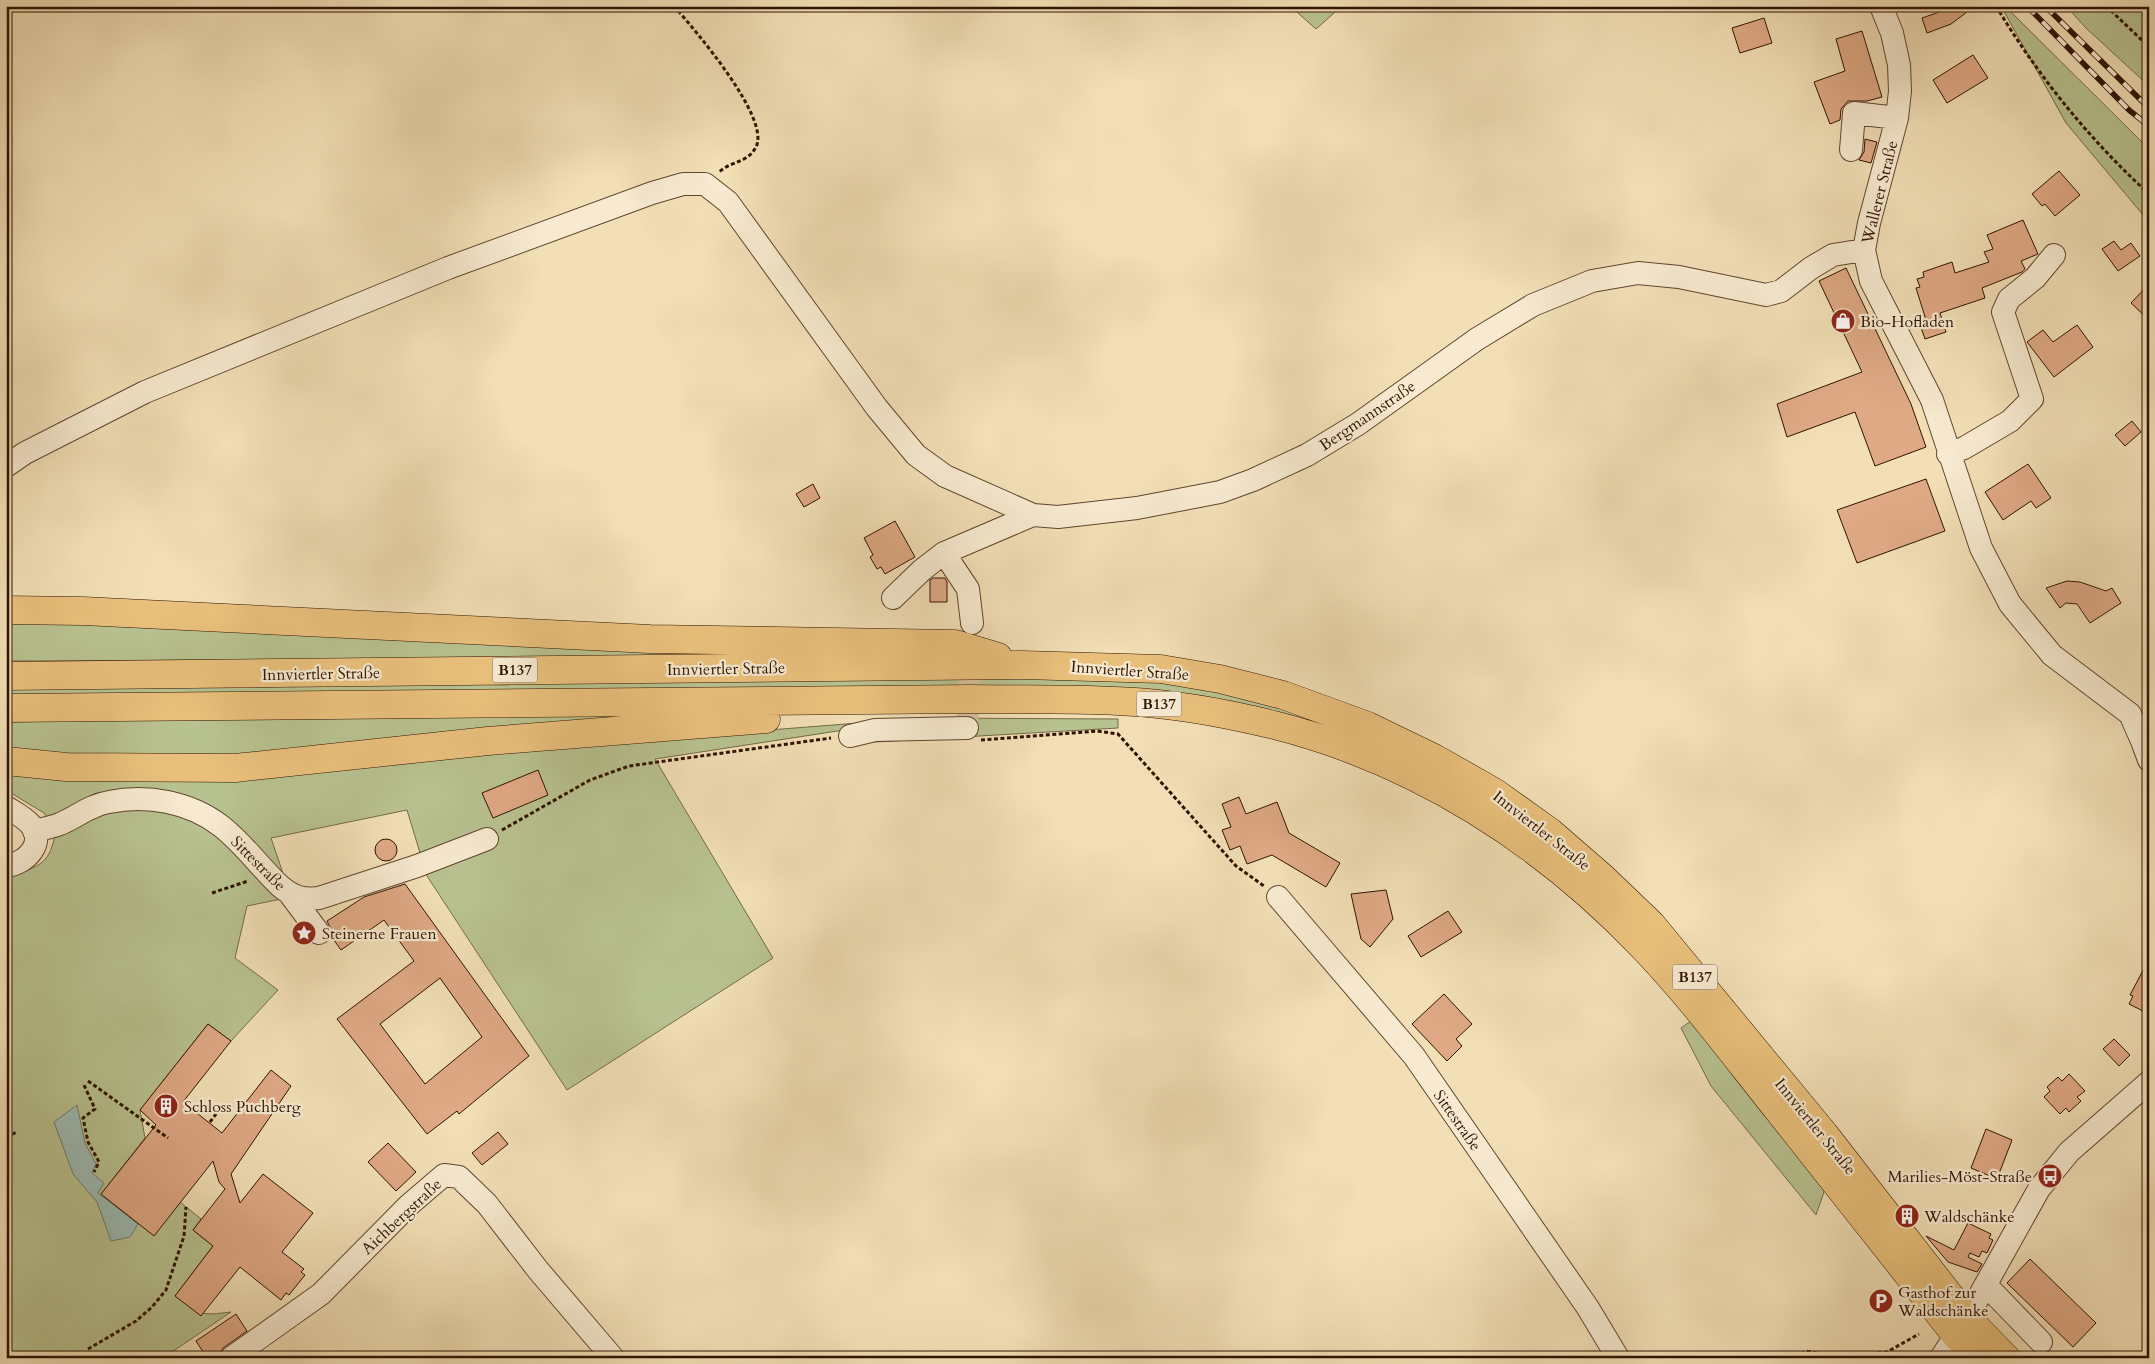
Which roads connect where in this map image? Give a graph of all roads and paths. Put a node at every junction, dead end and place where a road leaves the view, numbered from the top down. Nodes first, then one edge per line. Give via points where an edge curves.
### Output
1 (674, 6) edge
2 (1881, 6) edge
3 (1996, 6) edge
4 (2106, 6) edge
5 (2149, 47) edge
6 (1897, 118) junction
7 (1852, 150) dead end
8 (706, 184) junction
9 (2149, 194) edge
10 (1864, 250) junction
11 (2054, 255) dead end
12 (1948, 454) junction
13 (6, 466) edge
14 (1033, 515) junction
15 (944, 553) junction
16 (893, 598) dead end
17 (6, 610) edge
18 (972, 623) tunnel mouth
19 (1023, 664) junction
20 (6, 676) edge
21 (848, 701) junction
22 (6, 708) edge
23 (2139, 711) edge
24 (970, 734) joint
25 (850, 736) joint
26 (2149, 760) edge
27 (6, 761) edge
28 (6, 807) edge
29 (34, 831) junction
30 (486, 839) joint
31 (6, 866) edge
32 (268, 874) junction
33 (212, 893) dead end
34 (289, 893) junction
35 (1278, 897) joint
36 (319, 934) dead end
37 (88, 1081) dead end
38 (2149, 1082) edge
39 (84, 1085) dead end
40 (219, 1110) dead end
41 (210, 1122) dead end
42 (17, 1132) dead end
43 (6, 1137) edge
44 (168, 1138) dead end
45 (94, 1172) dead end
46 (186, 1207) dead end
47 (1986, 1285) junction
48 (1962, 1327) junction
49 (1919, 1334) dead end
50 (2041, 1342) dead end
51 (88, 1349) dead end
52 (231, 1358) edge
53 (613, 1358) edge
54 (1618, 1358) edge
55 (1796, 1358) edge
56 (1941, 1358) edge
57 (1978, 1358) edge
58 (2006, 1358) edge

1 - 8 path via 699,34 746,100 759,134 747,159 722,169
2 - 6 street, Wallerer Straße via 1892,33 1899,65
3 - 9 path via 2054,92 2106,154
4 - 5 path
6 - 7 street via 1854,113
6 - 10 street, Wallerer Straße
8 - 13 street via 683,184 652,193 448,268 145,392 25,453
8 - 14 street, Bergmannstraße via 728,202 877,408 916,455 945,476
10 - 12 street, Wallerer Straße via 1871,281 1932,400
10 - 14 street, Bergmannstraße via 1833,255 1782,291 1766,294 1679,277 1638,273 1592,281 1533,305 1477,339 1358,424 1307,455 1253,480 1220,492 1137,508 1058,517
11 - 12 street via 2035,278 2009,299 2003,312 2032,399 2010,421
12 - 23 street, Wallerer Straße via 1981,548 2010,604 2052,655
14 - 15 street
15 - 16 street
15 - 18 street via 968,589
17 - 19 main road via 650,639 955,644
19 - 20 main road, Innviertler Straße / B137
19 - 48 main road, Innviertler Straße / B137 via 1161,669 1220,679 1283,695 1368,726 1494,792 1550,832 1651,924 1825,1135
21 - 22 main road, Innviertler Straße / B137
21 - 27 main road via 803,716 488,741 235,768 66,767
21 - 48 main road, Innviertler Straße / B137 via 1065,700 1168,706 1276,726 1324,740 1369,756 1455,797 1535,850 1591,895 1644,948
23 - 26 street, Wallerer Straße via 2142,741
24 - 25 street via 875,730
24 - 35 path via 1097,731 1118,734 1236,866
25 - 30 path via 629,766 590,780
28 - 29 street via 30,823
29 - 31 street via 34,850 19,863
29 - 32 street, Sittestraße via 61,824 89,808 108,802 158,800 197,811 222,827
30 - 34 street, Sittestraße via 319,898 307,899
32 - 33 path
32 - 34 street, Sittestraße
34 - 36 street
35 - 54 street, Sittestraße via 1414,1056 1588,1308
37 - 44 path
38 - 47 street via 2069,1152 2039,1189
39 - 45 path via 94,1109 82,1118 88,1142 99,1162
40 - 41 path
42 - 43 path
46 - 51 path via 184,1236 166,1290 136,1321
47 - 48 street
47 - 50 street
48 - 56 street
48 - 57 main road, Innviertler Straße / B137
48 - 58 main road, Innviertler Straße / B137
49 - 55 path via 1887,1352 1838,1356 1806,1351
52 - 53 street, Aichbergstraße via 321,1294 409,1205 444,1175 459,1178 487,1204

